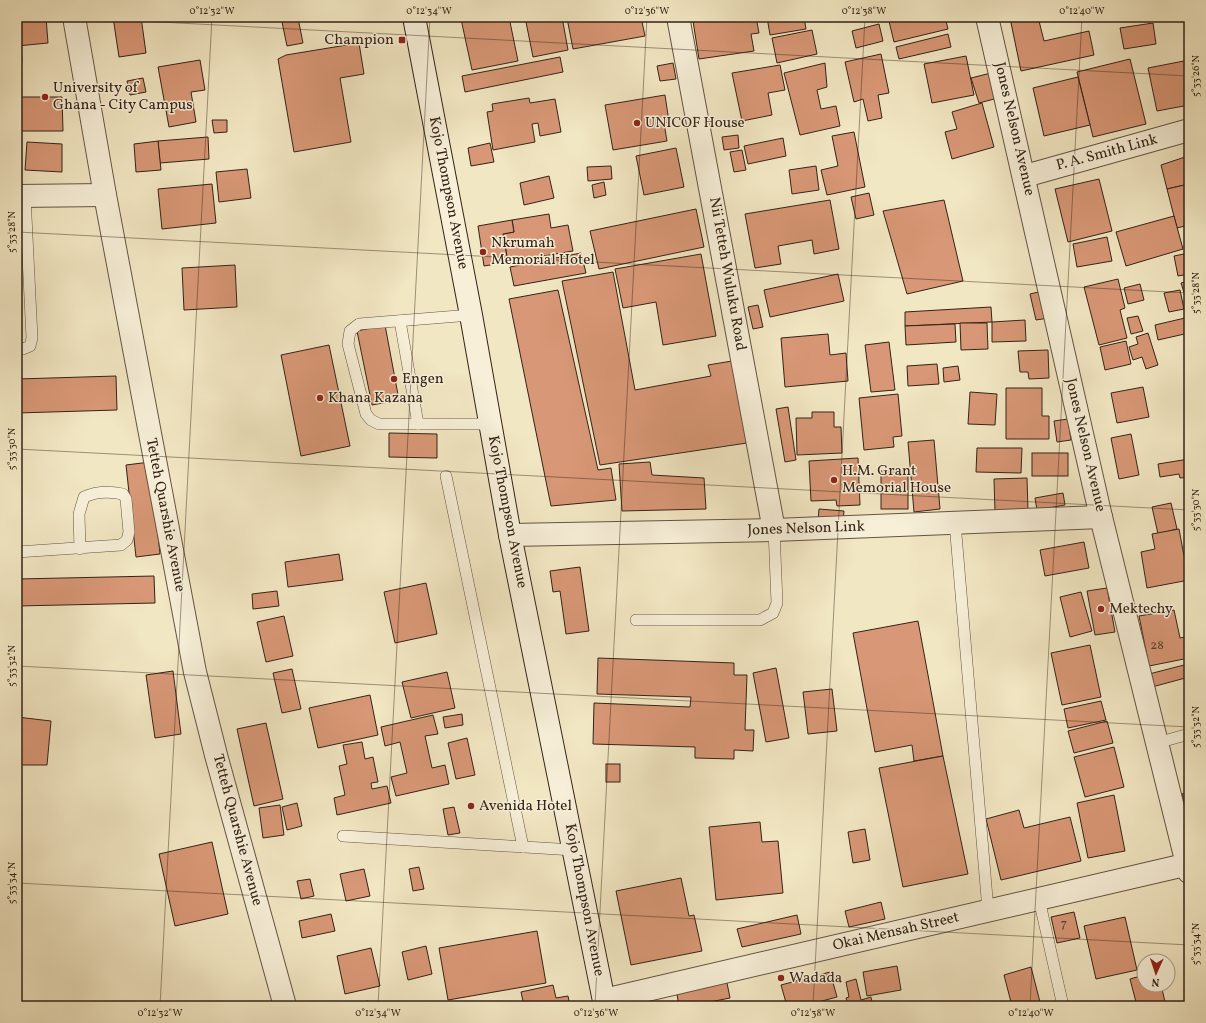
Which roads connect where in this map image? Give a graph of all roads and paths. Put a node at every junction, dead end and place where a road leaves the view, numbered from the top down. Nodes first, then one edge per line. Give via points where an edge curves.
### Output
1 (74, 17) edge
2 (414, 17) edge
3 (678, 17) edge
4 (987, 17) edge
5 (1189, 130) edge
6 (1024, 176) junction
7 (105, 195) junction
8 (21, 196) edge
9 (471, 315) junction
10 (400, 321) junction
11 (17, 349) edge
12 (418, 424) junction
13 (490, 424) junction
14 (446, 476) dead end
15 (1101, 517) junction
16 (955, 523) junction
17 (774, 530) junction
18 (510, 535) junction
19 (80, 548) junction
20 (17, 552) edge
21 (636, 620) dead end
22 (1189, 734) edge
23 (1157, 743) junction
24 (343, 836) dead end
25 (522, 847) junction
26 (574, 850) junction
27 (1188, 867) edge
28 (1039, 899) junction
29 (988, 910) junction
30 (604, 1003) edge
31 (285, 1006) edge
32 (1063, 1006) edge

1 - 7 street, Tetteh Quarshie Avenue
2 - 9 street, Kojo Thompson Avenue
3 - 17 street, Nii Tetteh Wuluku Road
4 - 6 street, Jones Nelson Avenue
5 - 6 street, P. A. Smith Link
6 - 15 street, Jones Nelson Avenue
7 - 8 street
7 - 31 street, Tetteh Quarshie Avenue via 195,672
8 - 11 lane via 32,338 30,346
9 - 10 lane
9 - 13 street, Kojo Thompson Avenue
10 - 12 lane
10 - 12 lane via 359,324 350,331 348,344 366,414 371,420 379,424
12 - 13 lane
13 - 18 street, Kojo Thompson Avenue
14 - 25 lane
15 - 16 street, Jones Nelson Link
15 - 23 street, Jones Nelson Avenue
16 - 17 street, Jones Nelson Link
16 - 29 lane
17 - 18 street, Jones Nelson Link
17 - 21 lane via 777,604 772,613 760,620
18 - 26 street, Kojo Thompson Avenue
19 - 19 lane via 121,545 127,540 129,532 126,499 123,494 104,492 84,497 79,514
19 - 20 lane
22 - 23 lane
23 - 27 street, Jones Nelson Avenue
24 - 25 lane
25 - 26 lane
26 - 30 street, Kojo Thompson Avenue
27 - 28 street, Okai Mensah Street
28 - 29 street, Okai Mensah Street
28 - 32 lane
29 - 30 street, Okai Mensah Street

